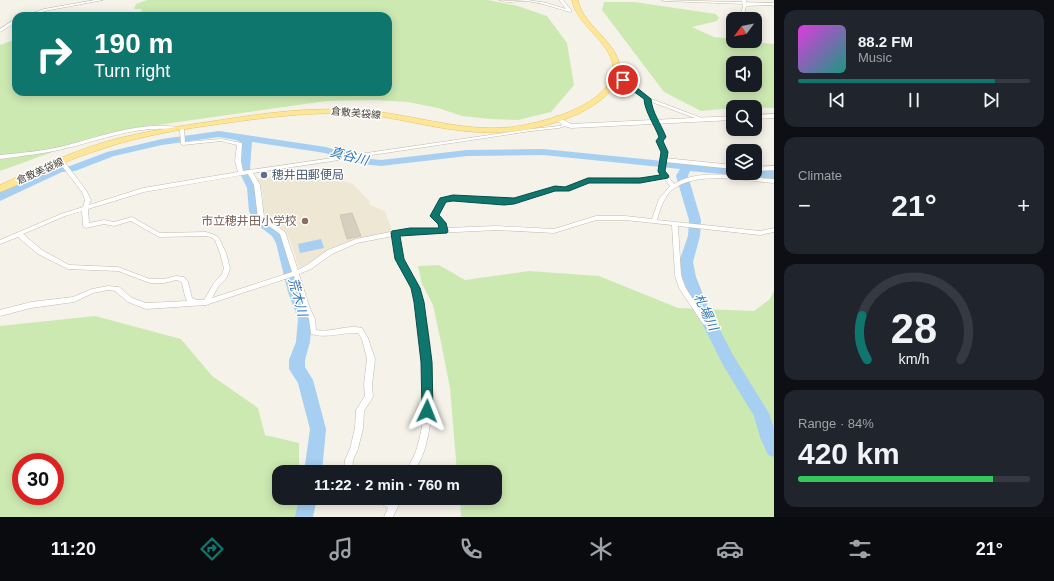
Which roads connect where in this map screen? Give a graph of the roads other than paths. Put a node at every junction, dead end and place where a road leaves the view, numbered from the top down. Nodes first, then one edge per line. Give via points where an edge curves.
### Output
1 (102, 0) edge
2 (501, 0) edge
3 (522, 0) edge
4 (561, 0) edge
5 (664, 0) edge
6 (744, 0) edge
7 (574, 2) edge
8 (773, 4) edge
9 (745, 5) junction
10 (38, 12) edge
11 (743, 12) edge
12 (12, 23) edge
13 (0, 32) edge
14 (615, 77) junction
15 (647, 99) junction
16 (774, 116) edge
17 (762, 117) edge
18 (557, 118) junction
19 (726, 118) edge
20 (705, 120) junction
21 (657, 122) junction
22 (566, 125) junction
23 (182, 131) junction
24 (0, 157) edge
25 (664, 160) junction
26 (62, 163) junction
27 (726, 166) edge
28 (774, 168) edge
29 (762, 169) edge
30 (246, 173) junction
31 (665, 176) junction
32 (774, 181) edge
33 (673, 187) junction
34 (0, 189) edge
35 (85, 208) junction
36 (654, 221) junction
37 (675, 224) junction
38 (774, 230) edge
39 (444, 231) junction
40 (395, 233) junction
41 (19, 234) junction
42 (0, 242) edge
43 (292, 274) junction
44 (206, 302) junction
45 (198, 303) junction
46 (0, 313) edge
47 (704, 322) dead end
48 (349, 465) edge
49 (413, 465) edge
50 (394, 506) edge
51 (388, 517) edge

1 - 10 street
2 - 3 street
3 - 4 street via 570,11
4 - 7 street
5 - 8 street
6 - 9 street, bridge
7 - 14 main road via 578,11 613,54 617,70
8 - 9 street
9 - 11 street
12 - 13 street
14 - 15 street via 623,80
14 - 18 main road, 倉敷美袋線 via 609,89 597,100
15 - 20 street
15 - 21 street via 648,108
16 - 17 street
18 - 22 street
18 - 23 main road, 倉敷美袋線 via 511,129 472,129 360,112 326,110 299,111
19 - 20 street
20 - 21 street
21 - 22 street
21 - 25 street via 663,137 660,141
22 - 30 street
23 - 24 street via 174,127 133,130 60,148
23 - 26 main road, 倉敷美袋線 via 122,140 96,147
23 - 30 street via 183,144 221,140 237,142 240,144 238,161
25 - 27 street
25 - 31 street via 661,171
26 - 34 main road, 倉敷美袋線
26 - 35 street via 84,192 88,200
28 - 29 street
30 - 35 street via 143,190
30 - 43 street via 257,185 261,218 283,233
31 - 33 street
31 - 39 street via 640,181 588,180 566,189 555,189 514,201 443,200 435,216 442,223
32 - 33 street via 713,177 692,179
33 - 36 street via 659,204
35 - 41 street
35 - 44 street via 86,226 104,222 114,224 132,219 159,235 206,234 217,239 227,268
36 - 37 street
36 - 39 street via 603,218 554,231 496,228
37 - 38 street via 760,233
37 - 47 street via 678,275 682,288
39 - 40 street
40 - 43 street via 356,241 330,252 309,267
40 - 49 street via 399,259 415,288 419,302 427,362 429,399 426,423 423,442
41 - 42 street
41 - 45 street via 40,252 68,266 118,269 150,281 182,279 186,282 190,300
43 - 44 street
43 - 48 street via 312,319 313,332 321,335 350,329 360,330 368,346 371,359 369,397 360,410 359,428
44 - 45 street
45 - 46 street via 146,306 130,300 116,289 108,288 92,291 74,299
50 - 51 street

